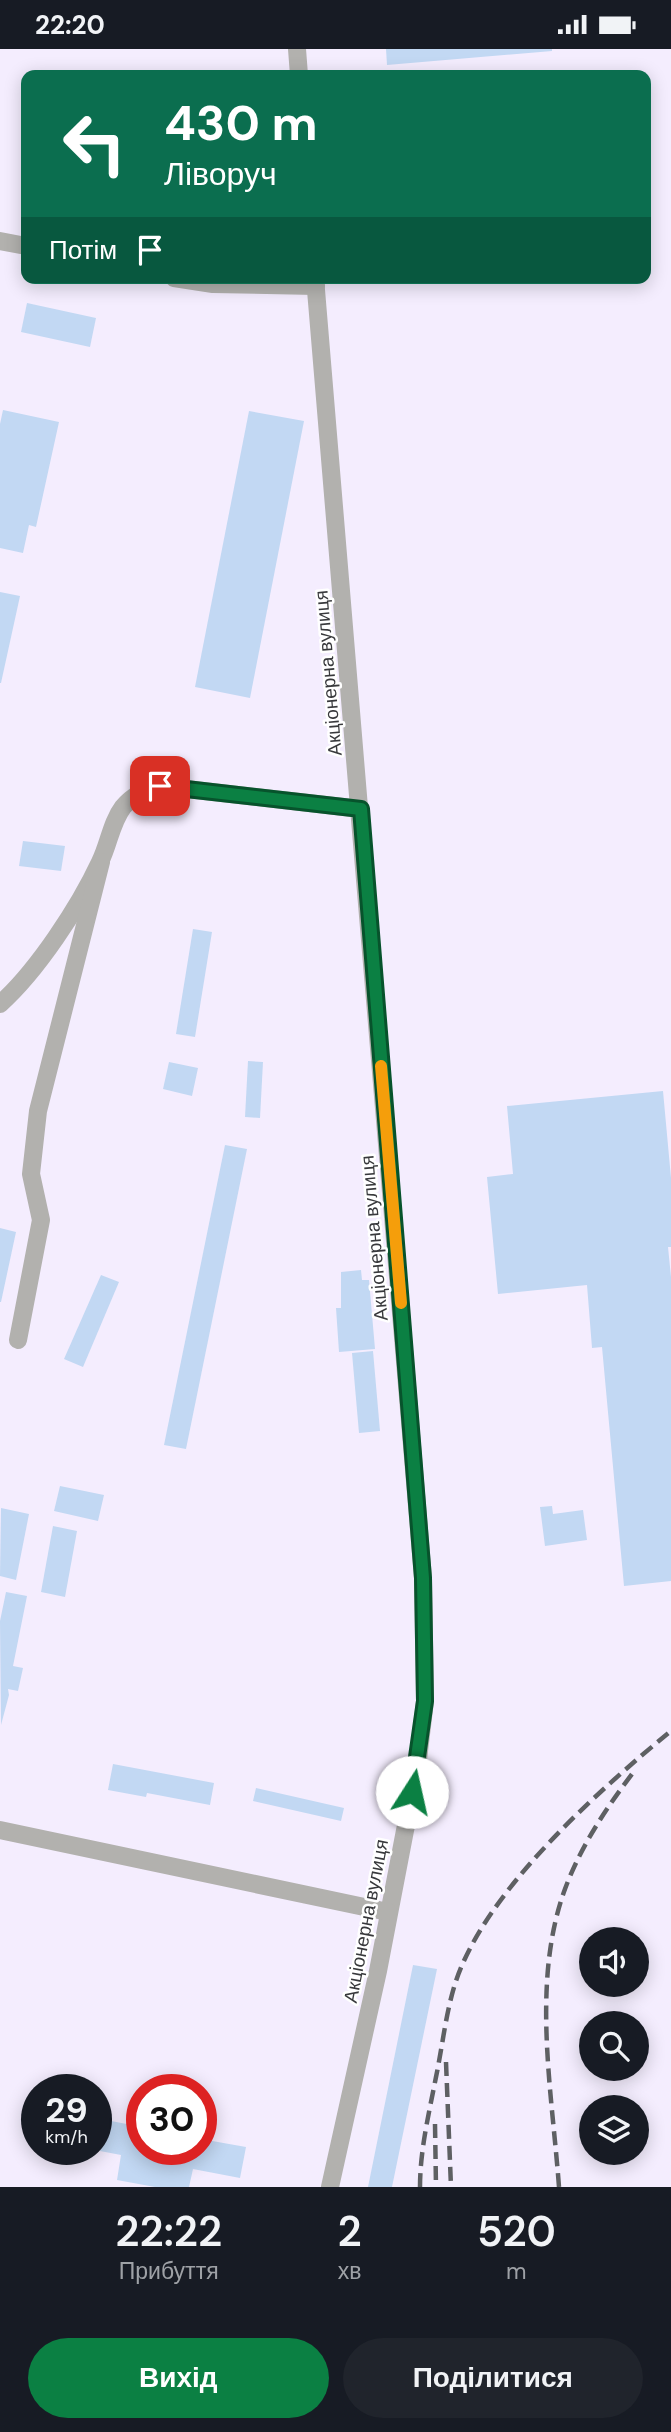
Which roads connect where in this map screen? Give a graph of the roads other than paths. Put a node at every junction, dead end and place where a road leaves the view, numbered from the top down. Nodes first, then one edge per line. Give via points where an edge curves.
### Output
1 (297, 49) edge
2 (299, 70) edge
3 (0, 241) edge
4 (21, 245) edge
5 (315, 284) edge
6 (361, 809) junction
7 (101, 862) junction
8 (0, 1004) edge
9 (18, 1339) dead end
10 (0, 1831) edge
11 (388, 1912) junction
12 (330, 2187) edge

1 - 2 street
3 - 4 street
5 - 6 street, Акціонерна вулиця
6 - 7 street via 148,788 136,794 117,817
6 - 11 street, Акціонерна вулиця via 423,1591 425,1701
7 - 8 street via 27,977
7 - 9 street via 38,1111 31,1174 41,1220
10 - 11 street
11 - 12 street, Акціонерна вулиця

